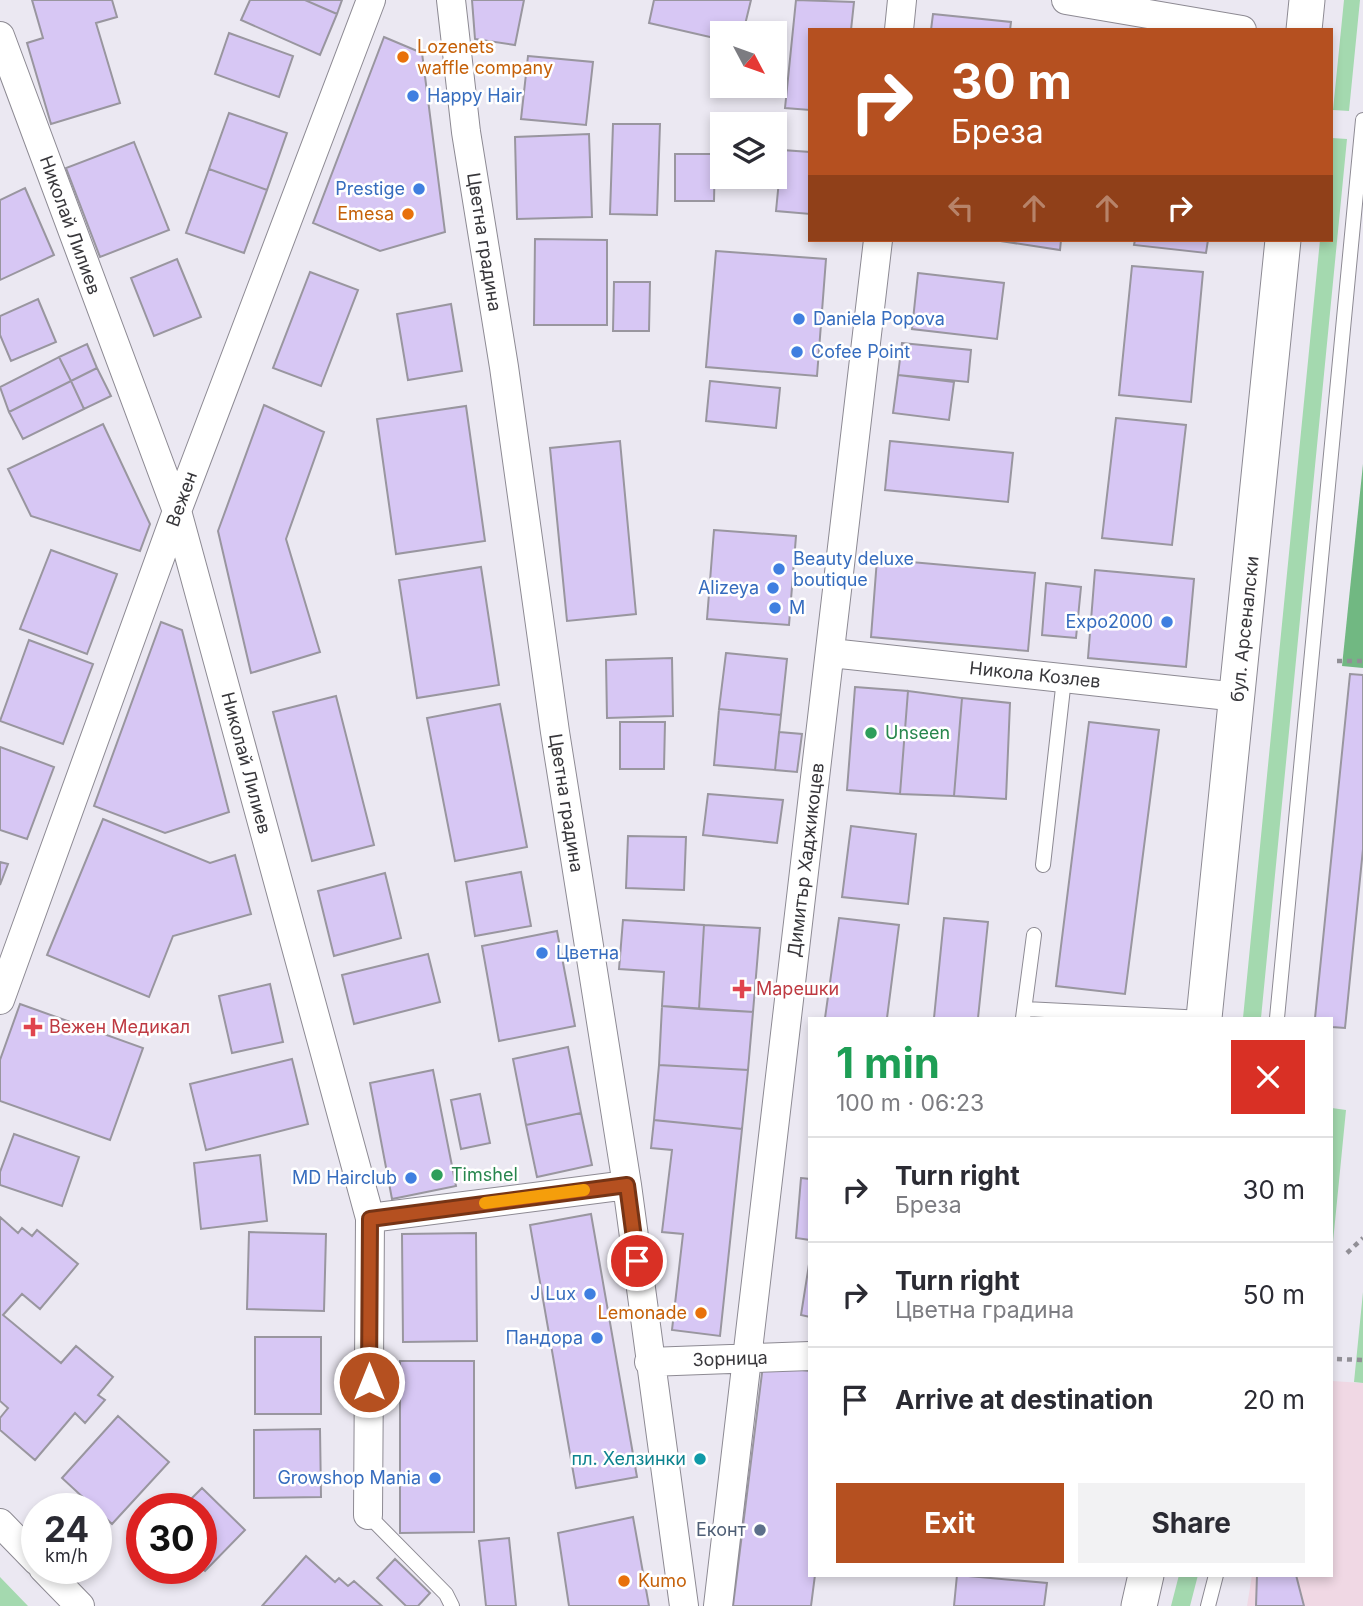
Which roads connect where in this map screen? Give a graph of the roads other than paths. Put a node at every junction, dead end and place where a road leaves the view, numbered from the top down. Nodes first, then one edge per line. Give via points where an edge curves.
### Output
1 (371, 0) edge
2 (451, 0) edge
3 (902, 0) edge
4 (1066, 0) edge
5 (1307, 0) edge
6 (899, 28) edge
7 (1230, 28) edge
8 (1304, 28) edge
9 (0, 36) edge
10 (1363, 120) edge
11 (878, 242) edge
12 (1283, 242) edge
13 (177, 511) junction
14 (831, 653) junction
15 (1065, 678) junction
16 (1238, 697) junction
17 (1043, 865) dead end
18 (1034, 935) dead end
19 (0, 1000) edge
20 (1024, 1014) edge
21 (1159, 1017) edge
22 (1204, 1017) edge
23 (1276, 1017) edge
24 (627, 1185) junction
25 (370, 1219) junction
26 (808, 1356) edge
27 (746, 1358) junction
28 (649, 1362) junction
29 (368, 1515) joint
30 (0, 1523) edge
31 (21, 1545) edge
32 (1146, 1577) edge
33 (1215, 1577) edge
34 (59, 1584) edge
35 (80, 1606) edge
36 (452, 1606) edge
37 (684, 1606) edge
38 (718, 1606) edge
39 (1139, 1606) edge
40 (1208, 1606) edge

1 - 13 street, Вежен
2 - 24 street, Цветна градина via 466,132 555,732
3 - 6 street
4 - 7 street
5 - 8 street
9 - 13 street, Николай Лилиев
10 - 23 lane
11 - 14 street, Димитър Хаджикоцев
12 - 16 street, бул. Арсеналски
13 - 19 street, Вежен
13 - 25 street, Николай Лилиев
14 - 15 street, Никола Козлев
14 - 27 street, Димитър Хаджикоцев
15 - 16 street, Никола Козлев
15 - 17 lane
16 - 22 street, бул. Арсеналски
18 - 20 lane
20 - 21 lane
24 - 25 street
24 - 28 street, Цветна градина
25 - 29 street, Николай Лилиев
26 - 27 street, Зорница
27 - 28 street, Зорница
27 - 38 street, Димитър Хаджикоцев
28 - 37 street, Цветна градина
29 - 36 lane via 446,1594
30 - 31 street
32 - 39 street
33 - 40 lane
34 - 35 street

